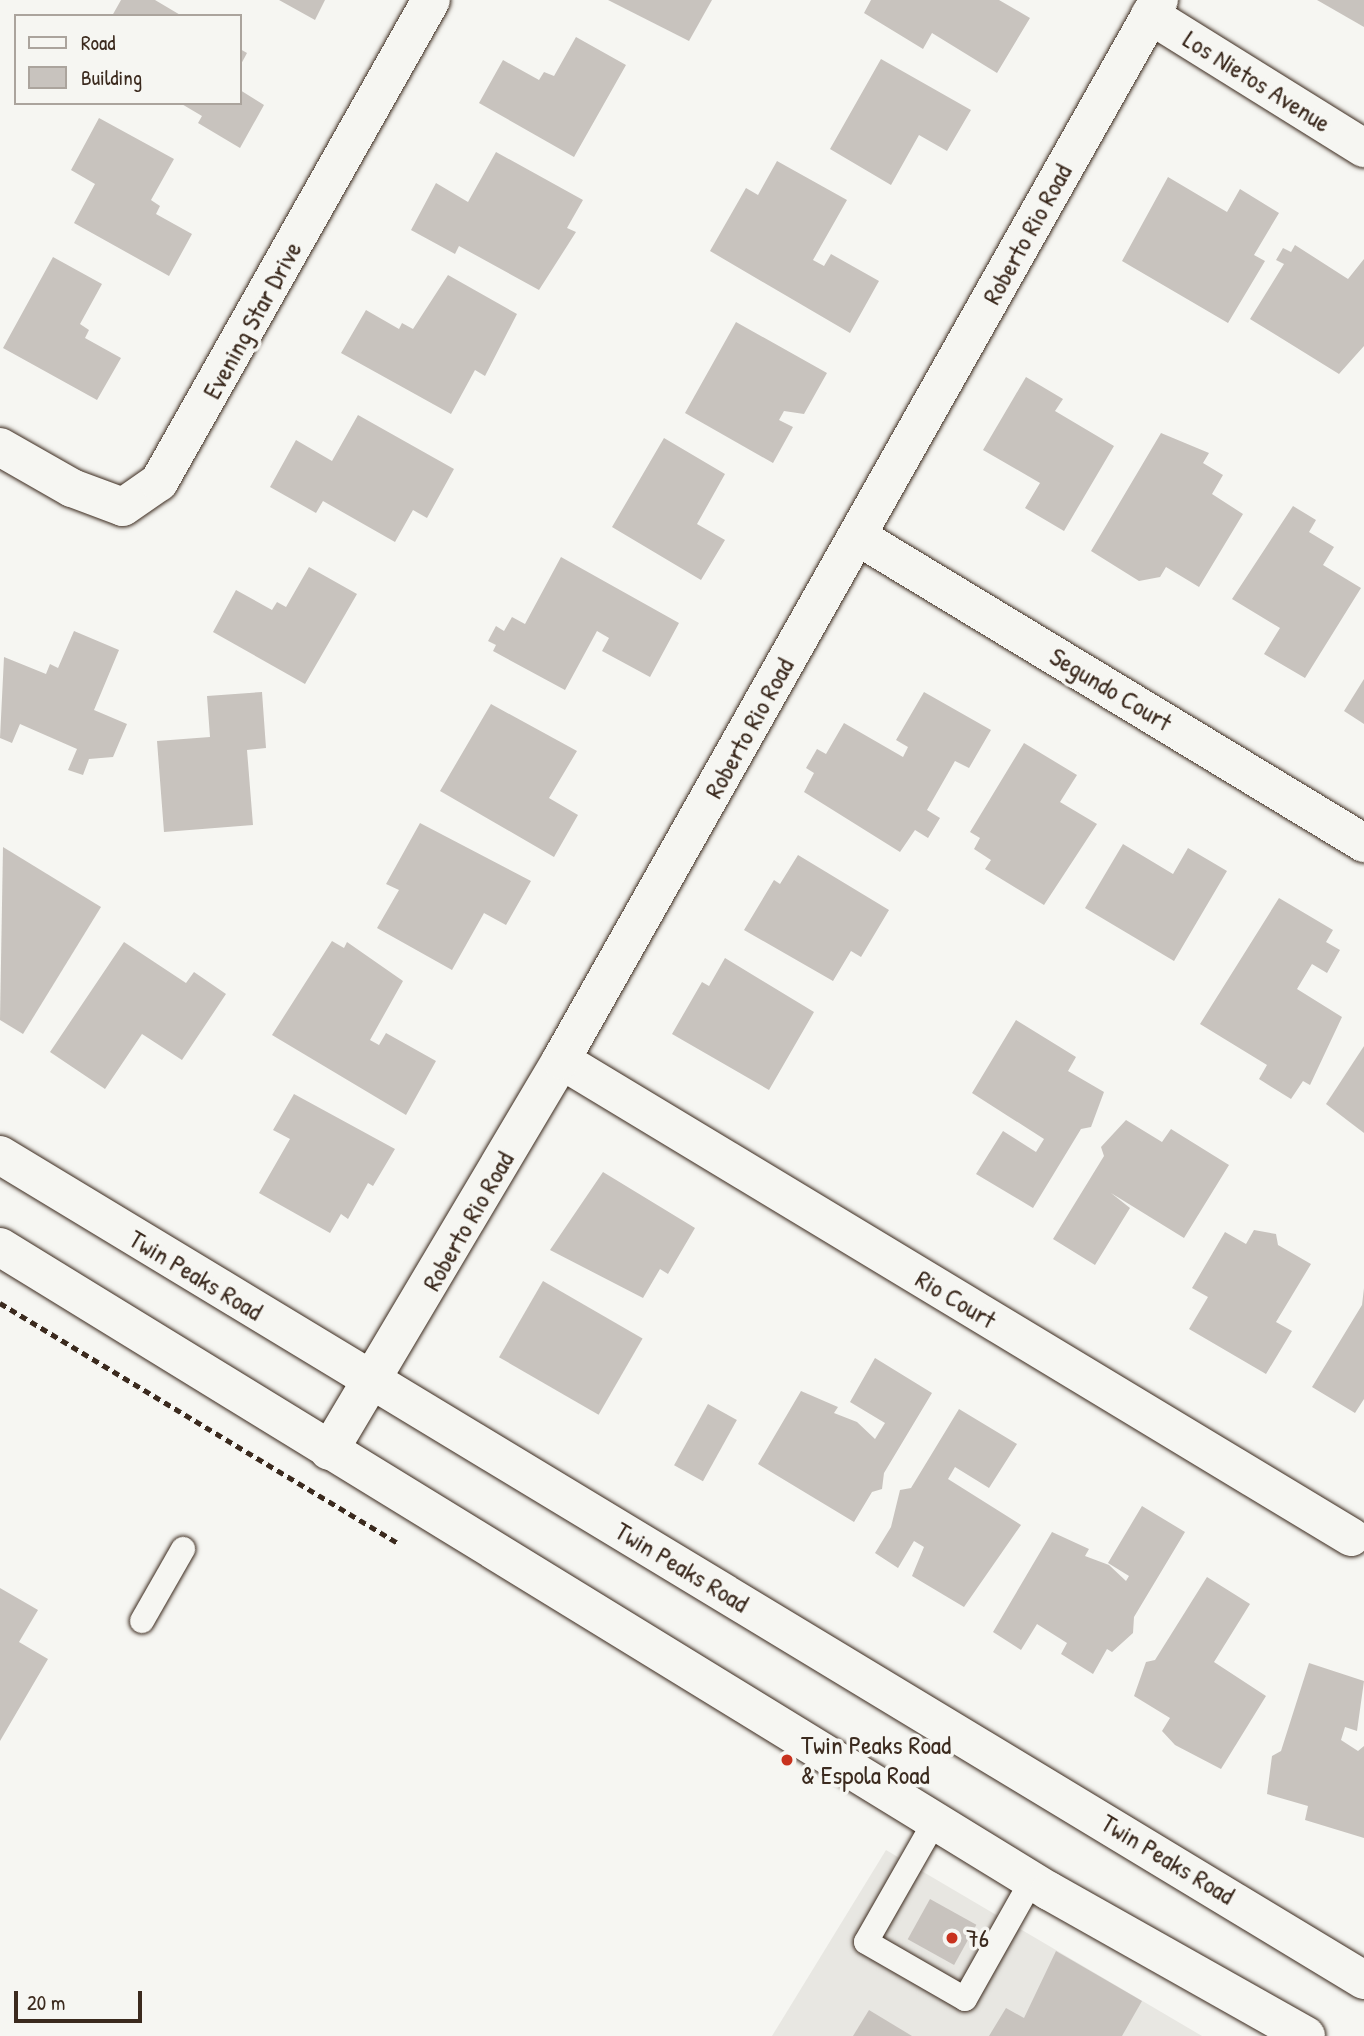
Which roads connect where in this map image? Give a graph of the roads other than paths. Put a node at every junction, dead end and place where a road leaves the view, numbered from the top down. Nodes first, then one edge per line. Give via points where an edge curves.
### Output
1 (431, 0) edge
2 (1155, 7) edge
3 (1364, 148) edge
4 (0, 447) edge
5 (857, 536) junction
6 (1364, 843) edge
7 (561, 1060) junction
8 (0, 1155) edge
9 (0, 1247) edge
10 (373, 1384) junction
11 (329, 1451) junction
12 (1351, 1537) dead end
13 (183, 1549) dead end
14 (142, 1622) dead end
15 (935, 1821) junction
16 (1032, 1881) junction
17 (1364, 1980) edge
18 (1306, 2036) edge

1 - 4 street, Evening Star Drive via 159,482 123,507 72,488
2 - 3 street, Los Nietos Avenue
2 - 5 street, Roberto Rio Road
5 - 6 street, Segundo Court
5 - 7 street, Roberto Rio Road
7 - 10 street, Roberto Rio Road
7 - 12 street, Rio Court
8 - 10 street, Twin Peaks Road
9 - 11 street
10 - 11 street, Roberto Rio Road
10 - 17 street, Twin Peaks Road
11 - 15 street
13 - 14 lane
15 - 16 street
15 - 16 lane via 866,1942 965,1999
16 - 18 street

